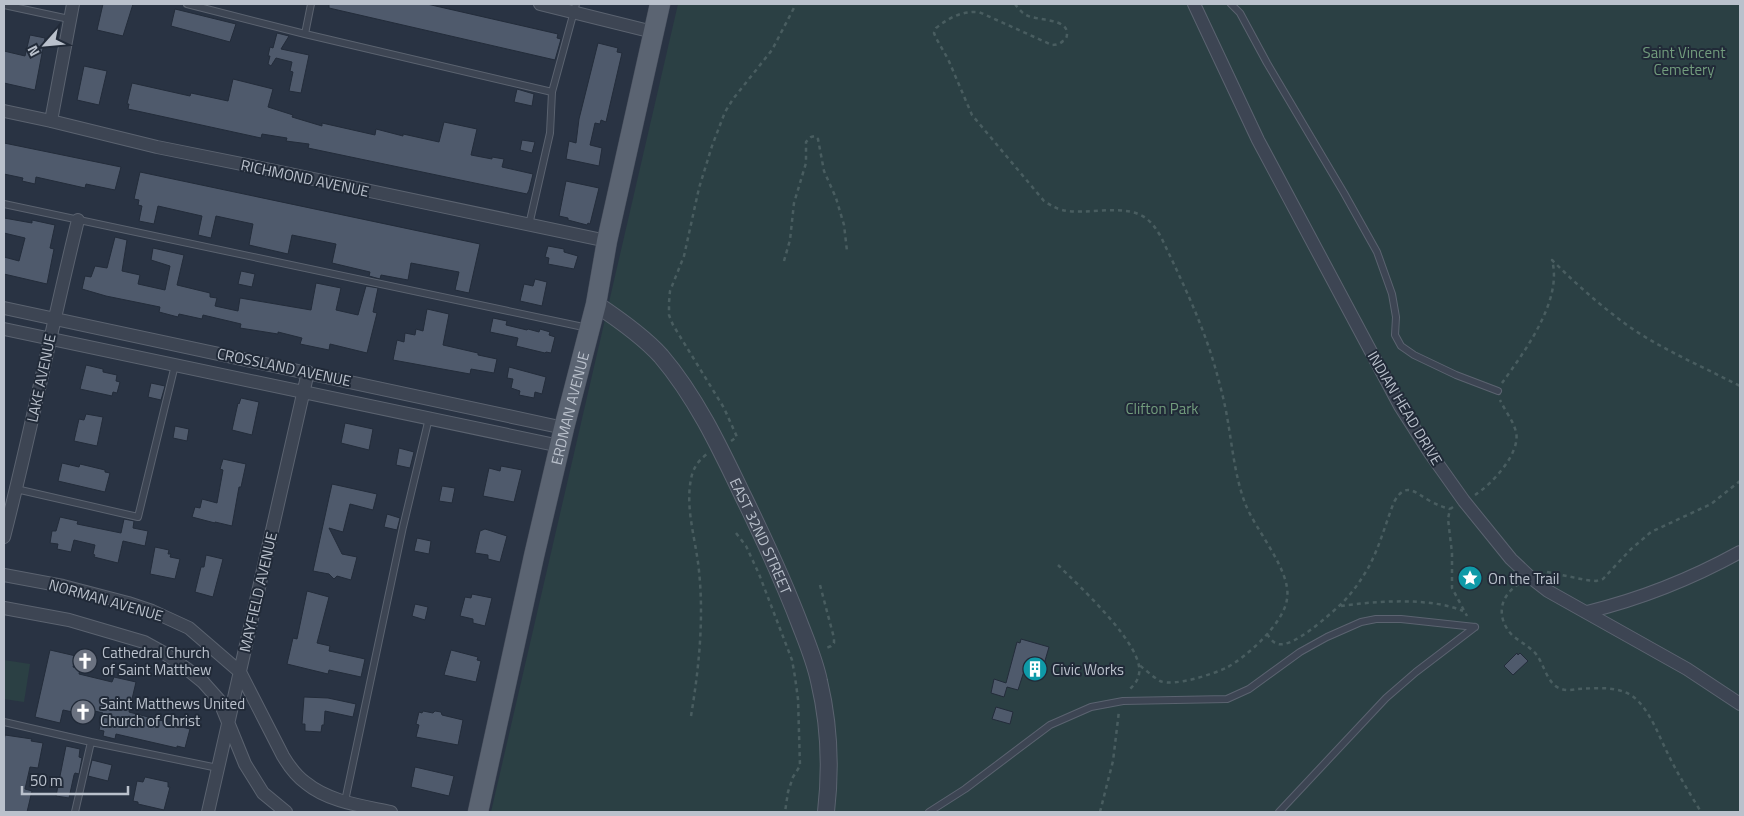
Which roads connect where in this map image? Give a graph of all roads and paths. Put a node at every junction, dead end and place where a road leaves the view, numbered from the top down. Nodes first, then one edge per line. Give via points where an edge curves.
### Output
1 (73, 4) edge
2 (187, 4) edge
3 (311, 4) edge
4 (540, 4) edge
5 (660, 4) edge
6 (796, 4) edge
7 (1015, 4) edge
8 (1194, 4) edge
9 (1231, 4) edge
10 (4, 5) edge
11 (574, 8) edge
12 (69, 19) junction
13 (653, 32) junction
14 (304, 34) junction
15 (552, 92) junction
16 (4, 111) edge
17 (52, 121) junction
18 (4, 204) edge
19 (78, 220) junction
20 (529, 225) junction
21 (607, 241) junction
22 (847, 252) dead end
23 (784, 261) dead end
24 (596, 304) junction
25 (4, 308) edge
26 (54, 318) junction
27 (589, 328) junction
28 (4, 329) edge
29 (49, 338) junction
30 (175, 365) junction
31 (308, 372) junction
32 (1740, 386) edge
33 (1498, 391) junction
34 (303, 392) junction
35 (429, 418) junction
36 (562, 437) junction
37 (720, 447) junction
38 (16, 489) junction
39 (1464, 501) junction
40 (1450, 509) junction
41 (736, 533) dead end
42 (4, 537) edge
43 (1740, 552) edge
44 (1058, 565) dead end
45 (4, 575) edge
46 (820, 586) dead end
47 (1339, 606) junction
48 (4, 608) edge
49 (1463, 611) junction
50 (1586, 612) junction
51 (1475, 627) junction
52 (1267, 634) junction
53 (811, 653) junction
54 (792, 660) junction
55 (1139, 666) junction
56 (240, 672) junction
57 (1123, 701) junction
58 (1740, 704) edge
59 (690, 716) dead end
60 (4, 722) edge
61 (229, 726) junction
62 (91, 742) junction
63 (218, 768) junction
64 (345, 801) junction
65 (75, 812) edge
66 (208, 812) edge
67 (286, 812) edge
68 (391, 812) edge
69 (478, 812) edge
70 (785, 812) edge
71 (826, 812) edge
72 (929, 812) edge
73 (1100, 812) edge
74 (1280, 812) edge

1 - 12 street
2 - 14 lane
3 - 14 lane
4 - 11 street
5 - 13 main road, ERDMAN AVENUE
6 - 37 path via 772,50 725,112 699,188 684,256 670,291 669,315 673,325 724,408 737,437
7 - 52 path via 1026,15 1065,27 1066,39 1052,45 979,12 969,11 961,12 936,28 934,33 972,115 1044,201 1064,211 1134,213 1145,217 1161,237 1214,365 1246,505 1276,558 1288,589 1282,612
8 - 39 street, INDIAN HEAD DRIVE via 1258,140 1396,398
9 - 33 lane via 1240,13 1377,252 1392,294 1395,334 1401,346 1456,375
10 - 12 lane
11 - 13 street
11 - 15 lane
12 - 17 street
13 - 21 main road, ERDMAN AVENUE
14 - 15 lane
15 - 20 lane via 550,133
16 - 17 street, RICHMOND AVENUE
17 - 20 street, RICHMOND AVENUE via 157,147
18 - 19 lane
19 - 26 street, LAKE AVENUE
19 - 27 lane
20 - 21 street, RICHMOND AVENUE
21 - 24 main road, ERDMAN AVENUE
22 - 23 path via 840,210 824,171 815,136 806,142 806,163 794,203
24 - 27 main road, ERDMAN AVENUE
24 - 37 street, EAST 32ND STREET via 659,354
25 - 26 street, CROSSLAND AVENUE
26 - 29 street, LAKE AVENUE
26 - 31 street, CROSSLAND AVENUE
27 - 36 main road, ERDMAN AVENUE
28 - 29 street, CROSSLAND AVENUE
29 - 30 street, CROSSLAND AVENUE
29 - 38 street, LAKE AVENUE
30 - 34 street, CROSSLAND AVENUE
30 - 38 lane via 138,517
31 - 34 street, MAYFIELD AVENUE
31 - 36 street, CROSSLAND AVENUE
32 - 33 path via 1635,330 1577,285 1552,260 1554,289 1547,307
33 - 39 path via 1516,430 1515,448 1483,490
34 - 35 street, CROSSLAND AVENUE
34 - 56 street, MAYFIELD AVENUE
35 - 36 street, CROSSLAND AVENUE
35 - 64 lane
36 - 69 main road, ERDMAN AVENUE
37 - 53 street, EAST 32ND STREET via 788,590
37 - 59 path via 699,460 690,480 690,515 699,572 700,625
38 - 42 street, LAKE AVENUE
39 - 40 path
39 - 50 street, INDIAN HEAD DRIVE via 1511,559 1530,577
40 - 47 path via 1410,489 1399,494 1367,570
40 - 49 path via 1452,588
41 - 54 path via 760,574
43 - 50 street via 1655,592
44 - 55 path via 1106,613 1132,649
45 - 56 street, NORMAN AVENUE via 63,586 152,610 189,628
46 - 53 path via 834,643
47 - 49 path via 1413,602 1444,604
47 - 52 path via 1293,641 1277,644
48 - 61 street, NORMAN AVENUE via 69,620 144,642 203,682 219,700
49 - 51 path
50 - 58 street, INDIAN HEAD DRIVE via 1687,669
51 - 57 lane via 1401,619 1361,622 1327,636 1262,681 1227,699
51 - 74 lane via 1386,698
52 - 55 path via 1232,665 1204,676 1168,683
53 - 54 path
53 - 71 street, EAST 32ND STREET via 828,735
54 - 70 path via 798,699 800,766 788,792
55 - 57 path via 1138,680
56 - 61 street, MAYFIELD AVENUE
56 - 64 street, NORMAN AVENUE via 270,734 291,768 313,788
57 - 72 lane via 1090,707 1050,725
57 - 73 path via 1113,762
60 - 62 lane
61 - 63 street, MAYFIELD AVENUE
61 - 67 street, NORMAN AVENUE via 245,764 264,793
62 - 63 lane
62 - 65 lane
63 - 66 street, MAYFIELD AVENUE
64 - 68 street, NORMAN AVENUE

